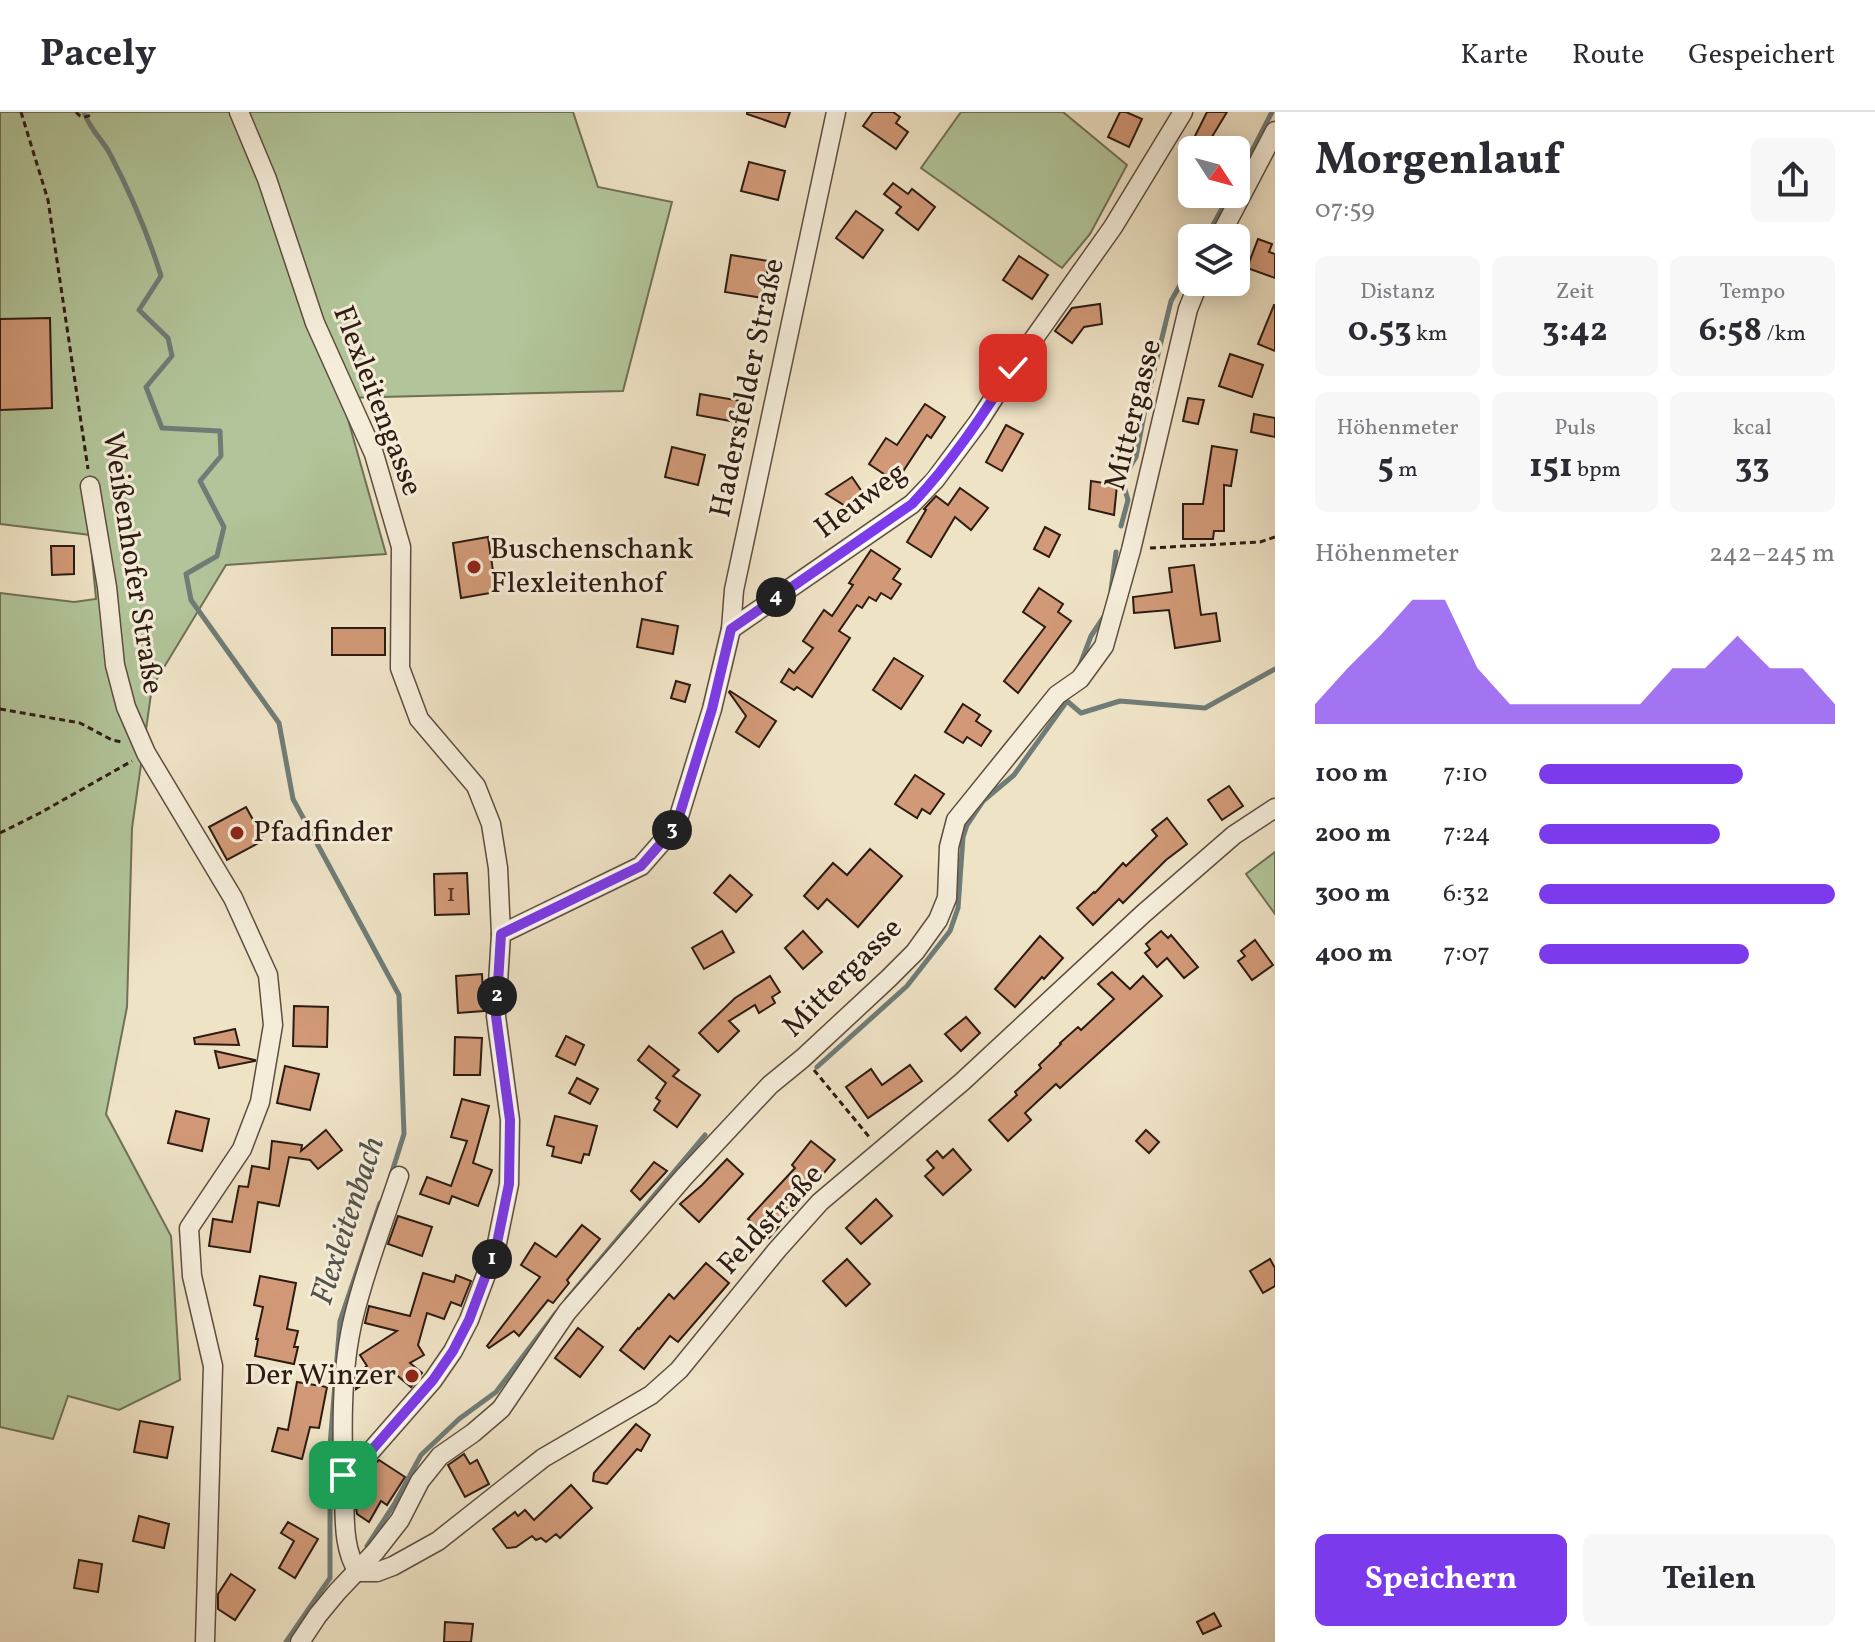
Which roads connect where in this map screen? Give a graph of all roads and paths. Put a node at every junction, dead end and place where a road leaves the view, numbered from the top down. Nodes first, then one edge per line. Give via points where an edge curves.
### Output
1 (21, 112) edge
2 (76, 112) edge
3 (92, 112) edge
4 (239, 112) edge
5 (836, 112) edge
6 (1183, 112) edge
7 (1275, 131) edge
8 (1226, 224) edge
9 (1193, 296) edge
10 (90, 486) joint
11 (1275, 537) edge
12 (1131, 550) junction
13 (731, 629) junction
14 (0, 709) edge
15 (144, 749) junction
16 (1275, 808) edge
17 (0, 833) edge
18 (501, 934) junction
19 (803, 1058) junction
20 (880, 1150) junction
21 (399, 1176) dead end
22 (343, 1475) junction
23 (358, 1572) junction
24 (205, 1642) edge
25 (300, 1642) edge

1 - 10 path, Weißenhofer Straße via 48,200
2 - 3 path via 80,117
4 - 18 street, Flexleitengasse via 315,323 374,454 401,547 400,668 419,719 476,786 491,824
5 - 13 street, Hadersfelder Straße via 737,574
6 - 13 street, Heuweg via 1113,227 935,480 912,504
7 - 8 street
9 - 12 street, Mittergasse
10 - 15 street, Weißenhofer Straße via 115,665
11 - 12 path
12 - 19 street, Mittergasse via 1104,646 1080,679 1057,695 956,820 947,898 938,920 915,952
13 - 18 street, Hadersfelder Straße via 676,826 641,866
14 - 15 path via 80,723
15 - 17 path
15 - 24 street, Weißenhofer Straße via 233,898 268,975 273,1025 260,1102 242,1149 189,1228 192,1276 213,1366
16 - 20 street, Feldstraße via 1234,835
18 - 22 street via 496,1016 510,1120 509,1184 496,1248 453,1351 370,1452
19 - 20 path
19 - 23 street, Mittergasse via 770,1085 674,1188 567,1312 501,1409 440,1456 400,1520
20 - 23 street, Feldstraße via 820,1202 679,1370 651,1395 543,1458 438,1541 393,1566
21 - 22 street via 354,1316 347,1356
22 - 23 street via 346,1537
23 - 25 street

